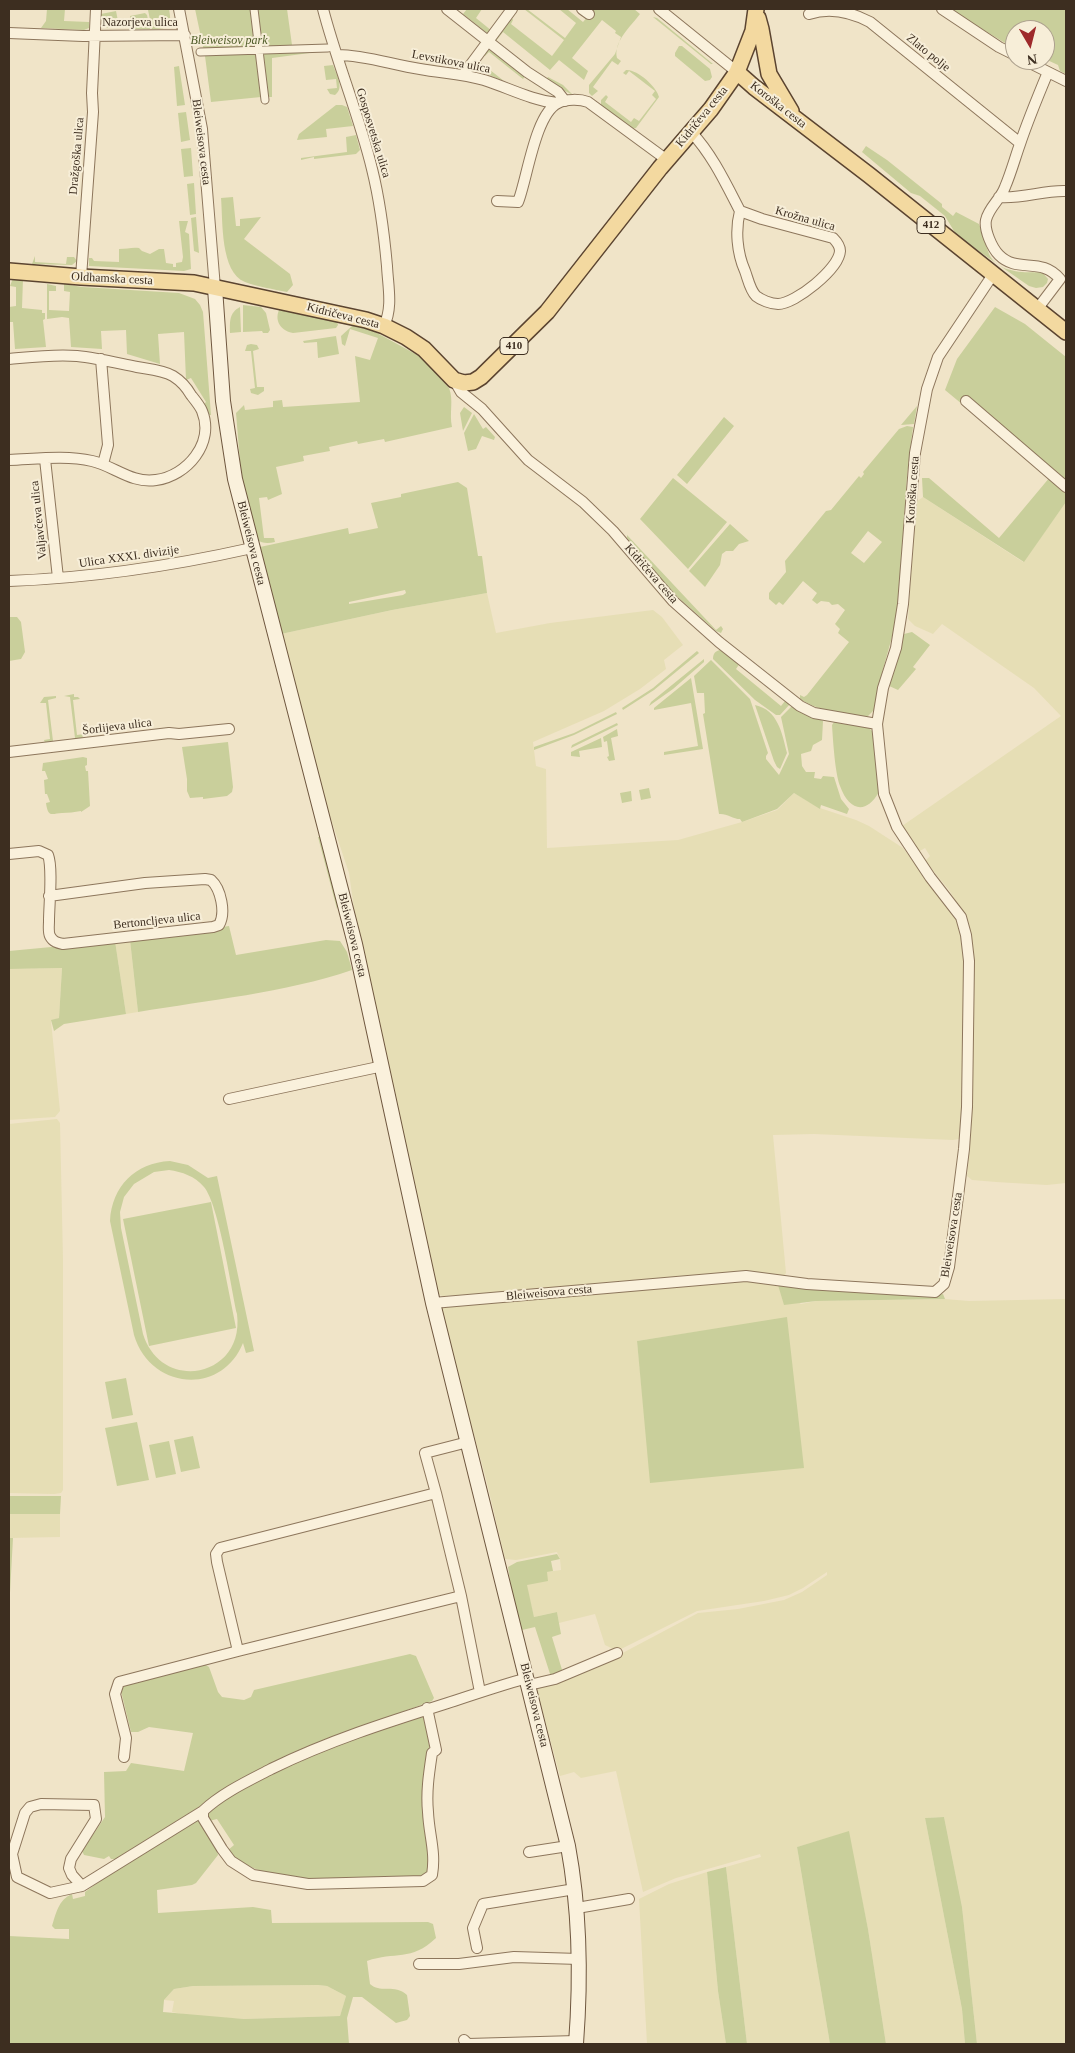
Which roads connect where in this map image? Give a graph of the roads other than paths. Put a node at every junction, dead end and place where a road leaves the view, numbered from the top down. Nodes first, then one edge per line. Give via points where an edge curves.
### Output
1 (96, 9) edge
2 (179, 9) edge
3 (254, 9) edge
4 (323, 9) edge
5 (447, 9) edge
6 (512, 9) edge
7 (659, 9) edge
8 (942, 9) edge
9 (756, 11) edge
10 (809, 14) dead end
11 (9, 33) edge
12 (184, 35) junction
13 (96, 36) junction
14 (488, 40) junction
15 (328, 48) dead end
16 (259, 50) junction
17 (1005, 50) edge
18 (200, 52) dead end
19 (338, 55) junction
20 (1044, 70) edge
21 (737, 72) junction
22 (1048, 72) junction
23 (462, 75) junction
24 (1066, 81) edge
25 (265, 100) dead end
26 (561, 102) junction
27 (795, 118) junction
28 (691, 132) junction
29 (1020, 143) junction
30 (667, 160) junction
31 (1066, 191) edge
32 (999, 197) junction
33 (497, 201) dead end
34 (740, 211) junction
35 (9, 271) edge
36 (994, 273) junction
37 (81, 277) junction
38 (215, 288) junction
39 (1038, 308) junction
40 (384, 326) junction
41 (1066, 332) edge
42 (9, 359) edge
43 (101, 359) junction
44 (454, 380) junction
45 (966, 401) dead end
46 (45, 459) junction
47 (9, 460) edge
48 (103, 464) junction
49 (1066, 486) edge
50 (252, 548) junction
51 (58, 578) junction
52 (9, 581) edge
53 (877, 724) junction
54 (229, 729) dead end
55 (9, 752) edge
56 (9, 854) edge
57 (49, 896) junction
58 (383, 1066) junction
59 (229, 1099) dead end
60 (433, 1303) junction
61 (468, 1442) junction
62 (436, 1493) junction
63 (461, 1596) junction
64 (238, 1651) junction
65 (617, 1653) dead end
66 (528, 1681) junction
67 (480, 1692) junction
68 (427, 1708) junction
69 (124, 1757) dead end
70 (203, 1811) junction
71 (568, 1846) junction
72 (529, 1852) dead end
73 (82, 1886) junction
74 (575, 1889) junction
75 (629, 1899) dead end
76 (577, 1908) junction
77 (477, 1948) dead end
78 (579, 1959) junction
79 (419, 1964) dead end
80 (464, 2040) dead end
81 (576, 2043) edge

1 - 13 street, Nazorjeva ulica
2 - 12 street, Bleiweisova cesta
3 - 16 street
4 - 19 street, Gosposvetska ulica
5 - 14 street
6 - 14 street
7 - 21 street, Koroška cesta
8 - 17 street
9 - 21 main road, 412 via 753,31
9 - 27 main road, 412 via 769,74
10 - 29 street, Zlato polje via 817,11 849,13 870,22
11 - 13 street, Nazorjeva ulica
12 - 13 street, Nazorjeva ulica
12 - 38 street, Bleiweisova cesta via 204,147
13 - 37 street, Dražgoška ulica
14 - 23 street
14 - 26 street via 558,92
15 - 16 street
16 - 18 street
16 - 25 street
19 - 23 street, Levstikova ulica
19 - 40 street, Gosposvetska ulica via 377,192 390,300 390,314
20 - 22 street
21 - 27 main road, Koroška cesta / 412
21 - 28 main road, Kidričeva cesta / 410
22 - 24 street
22 - 29 street
23 - 26 street, Levstikova ulica via 500,85 531,98
26 - 30 street, Kidričeva cesta via 580,99 588,102
26 - 33 street via 548,113 540,131 518,202
27 - 36 main road, Koroška cesta / 412
28 - 30 main road, Kidričeva cesta / 410
28 - 34 street via 712,160
29 - 32 street
30 - 44 main road, Kidričeva cesta / 410 via 570,284 511,350 473,382
31 - 32 street
32 - 39 street via 986,225 998,255 1010,263 1044,266 1060,279
34 - 34 street, Krožna ulica via 736,226 743,267 756,296 778,304 792,299 828,273 837,259 840,251 833,238
35 - 37 main road, Oldhamska cesta
36 - 39 main road, Koroška cesta / 412
36 - 53 street, Koroška cesta via 938,357 927,389 915,453 903,604
37 - 38 main road, Oldhamska cesta via 194,283
38 - 40 main road, Kidričeva cesta
38 - 50 main road, Bleiweisova cesta via 227,436
39 - 41 main road, Koroška cesta / 412
40 - 44 main road, Kidričeva cesta via 424,349
42 - 43 street via 49,356
43 - 48 street via 108,445
43 - 48 street via 173,376 186,387 202,410 204,435 188,465 169,477 155,481 134,479
44 - 53 street, Kidričeva cesta via 528,460 583,502 613,531 673,601 718,642 800,706 814,713
45 - 49 street
46 - 47 street
46 - 48 street via 73,458
46 - 51 street, Valjavčeva ulica
50 - 51 street, Ulica XXXI. divizije via 187,562
50 - 58 main road, Bleiweisova cesta via 338,876
51 - 52 street, Ulica XXXI. divizije
53 - 60 street, Bleiweisova cesta via 884,794 897,827 961,917 966,934 968,1107 949,1268 944,1284 935,1292 807,1284 746,1276
54 - 55 street, Šorlijeva ulica
56 - 57 street, Bertoncljeva ulica via 39,851 48,855
57 - 57 street, Bertoncljeva ulica via 49,932 53,940 63,944 213,928 219,925 222,915 218,888 212,880 205,879
58 - 59 street
58 - 60 main road, Bleiweisova cesta
60 - 61 main road, Bleiweisova cesta
61 - 62 street via 425,1453
61 - 66 main road, Bleiweisova cesta
62 - 63 street
62 - 64 street via 220,1548 216,1554 217,1562
63 - 64 street
63 - 67 street
64 - 69 street via 119,1682 115,1694 126,1738
65 - 66 street via 555,1679
66 - 67 street
66 - 71 main road, Bleiweisova cesta
67 - 68 street
68 - 70 street via 308,1751 233,1790
68 - 70 street via 436,1750 432,1753 428,1781 434,1860 432,1875 423,1881 308,1884 253,1875 232,1861 222,1849 203,1818
70 - 73 street
71 - 72 street
71 - 74 main road, Bleiweisova cesta
73 - 73 street via 69,1868 96,1820 94,1805 41,1804 30,1808 25,1813 12,1854 17,1877 50,1894
74 - 76 main road, Bleiweisova cesta
74 - 77 street via 483,1904 473,1928
75 - 76 street
76 - 78 main road, Bleiweisova cesta
78 - 79 street via 514,1957 459,1964
78 - 81 main road, Bleiweisova cesta
80 - 81 street, Bleiweisova cesta via 468,2044

